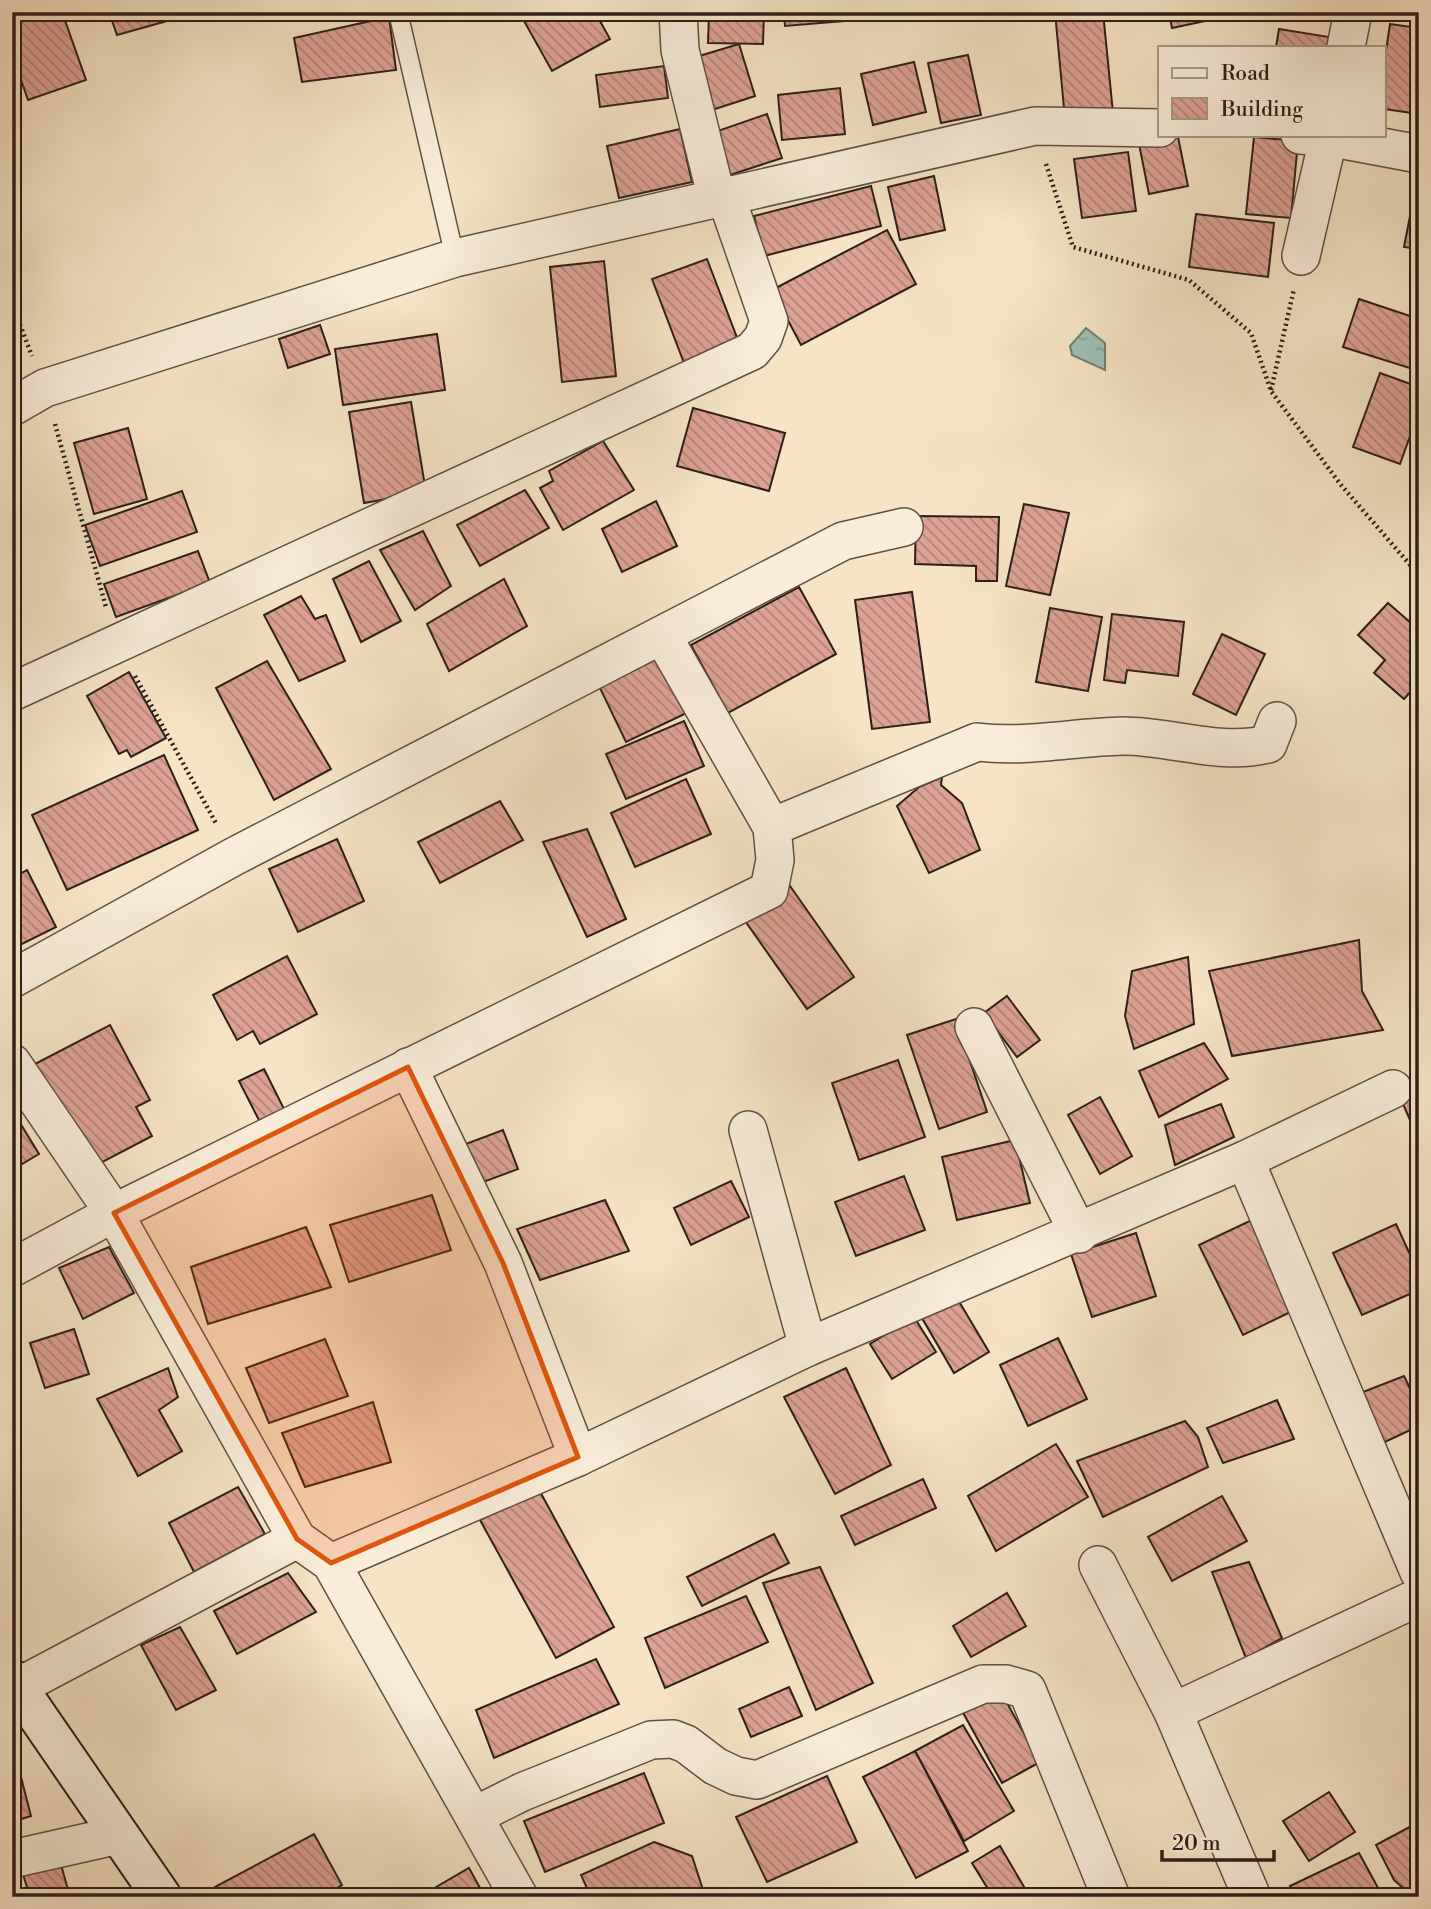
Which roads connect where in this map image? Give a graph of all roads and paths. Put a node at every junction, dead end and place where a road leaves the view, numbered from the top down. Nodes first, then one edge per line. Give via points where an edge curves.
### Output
1 (398, 12) edge
2 (678, 12) edge
3 (1353, 12) edge
4 (1346, 46) edge
5 (1035, 126) junction
6 (1158, 128) edge
7 (1319, 136) edge
8 (1324, 136) edge
9 (1419, 154) edge
10 (722, 198) junction
11 (1301, 256) joint
12 (455, 258) junction
13 (12, 304) edge
14 (44, 388) junction
15 (1271, 391) junction
16 (12, 407) edge
17 (904, 527) dead end
18 (1418, 574) edge
19 (662, 635) junction
20 (116, 642) junction
21 (12, 692) edge
22 (1278, 721) dead end
23 (772, 827) junction
24 (235, 856) junction
25 (12, 979) edge
26 (974, 1027) dead end
27 (12, 1063) edge
28 (408, 1067) junction
29 (1393, 1089) dead end
30 (748, 1130) dead end
31 (1245, 1160) junction
32 (114, 1213) junction
33 (1079, 1234) junction
34 (12, 1268) edge
35 (808, 1347) junction
36 (578, 1457) junction
37 (297, 1539) junction
38 (331, 1563) junction
39 (1098, 1565) dead end
40 (1419, 1572) edge
41 (1419, 1597) edge
42 (15, 1683) edge
43 (1173, 1712) junction
44 (474, 1816) junction
45 (119, 1835) junction
46 (12, 1859) edge
47 (162, 1897) edge
48 (519, 1897) edge
49 (1111, 1897) edge
50 (1252, 1897) edge

1 - 12 lane
2 - 10 street via 680,50
3 - 4 street
5 - 6 street
5 - 10 street
5 - 15 path via 1073,247 1189,280 1251,333
7 - 11 street
8 - 9 street
10 - 12 street
10 - 20 street via 769,321 752,351
11 - 15 path
12 - 14 street
13 - 14 path
14 - 16 street
14 - 20 path
15 - 18 path via 1341,485
17 - 19 street via 843,541
19 - 23 street
19 - 24 street
20 - 21 street
20 - 24 path
22 - 23 street via 1268,744 1248,749 1124,736 1012,746 977,742
23 - 28 street via 775,860 769,890
24 - 25 street
26 - 33 street
27 - 32 street
28 - 32 street
28 - 36 street via 503,1263
29 - 31 street
30 - 35 street
31 - 33 street
31 - 40 street
32 - 34 street
32 - 37 street
33 - 35 street
35 - 36 street
36 - 38 street
37 - 38 street
37 - 42 street
38 - 44 street
39 - 43 street
41 - 43 street
42 - 45 street
43 - 50 street
44 - 48 street
44 - 49 street via 651,1740 673,1739 715,1766 757,1780 983,1684 1006,1684 1027,1690
45 - 46 street
45 - 47 street

